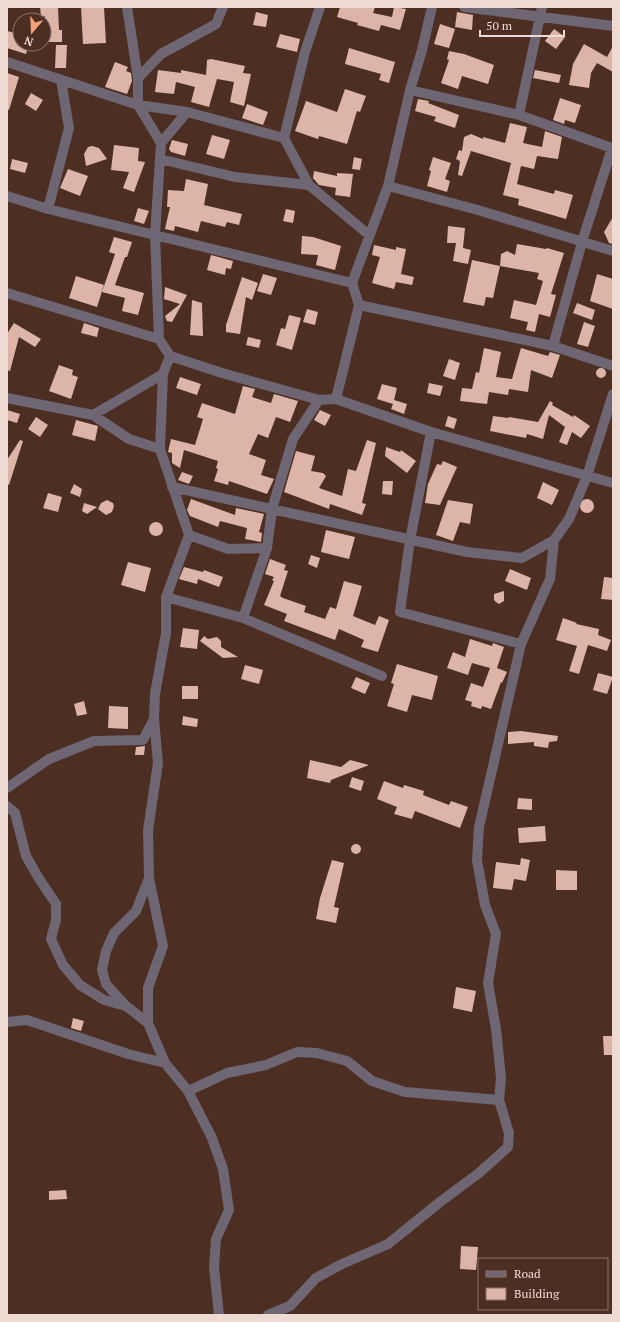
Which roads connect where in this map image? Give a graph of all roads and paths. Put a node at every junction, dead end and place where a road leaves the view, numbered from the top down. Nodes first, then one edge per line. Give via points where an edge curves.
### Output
1 (127, 7) edge
2 (223, 7) edge
3 (320, 7) edge
4 (432, 7) edge
5 (464, 7) edge
6 (541, 12) edge
7 (613, 26) edge
8 (7, 62) edge
9 (138, 78) junction
10 (61, 80) junction
11 (410, 90) junction
12 (138, 105) junction
13 (187, 112) junction
14 (518, 115) junction
15 (284, 138) junction
16 (161, 143) junction
17 (613, 148) edge
18 (160, 159) junction
19 (309, 185) junction
20 (388, 186) junction
21 (7, 196) edge
22 (48, 209) junction
23 (155, 235) junction
24 (369, 235) junction
25 (582, 242) junction
26 (613, 251) edge
27 (352, 283) junction
28 (7, 293) edge
29 (359, 305) junction
30 (159, 339) junction
31 (553, 346) junction
32 (170, 356) junction
33 (613, 366) edge
34 (163, 374) junction
35 (613, 394) edge
36 (7, 398) edge
37 (336, 399) junction
38 (319, 400) junction
39 (93, 415) junction
40 (431, 432) junction
41 (160, 449) junction
42 (587, 476) junction
43 (613, 483) edge
44 (172, 487) junction
45 (272, 509) junction
46 (190, 535) junction
47 (410, 540) junction
48 (554, 540) junction
49 (267, 548) junction
50 (166, 597) junction
51 (243, 618) junction
52 (521, 644) junction
53 (382, 676) dead end
54 (154, 719) junction
55 (7, 788) edge
56 (7, 806) edge
57 (148, 878) junction
58 (126, 1006) junction
59 (7, 1022) edge
60 (148, 1023) junction
61 (165, 1063) junction
62 (188, 1091) junction
63 (499, 1100) junction
64 (219, 1315) edge
65 (268, 1315) edge

1 - 9 street
2 - 9 street via 216,24 161,54
3 - 15 street via 305,52
4 - 11 street
5 - 6 street
6 - 7 street
6 - 14 street
8 - 10 street
9 - 12 street
10 - 12 street
10 - 22 street via 69,128
11 - 14 street
11 - 20 street
12 - 13 street
12 - 16 street
13 - 15 street
13 - 16 street
14 - 17 street
15 - 19 street
16 - 18 street
17 - 25 street
18 - 19 street via 235,177
18 - 23 street
19 - 24 street
20 - 24 street
20 - 25 street
21 - 22 street
22 - 23 street
23 - 27 street
23 - 30 street
24 - 27 street
25 - 26 street
25 - 31 street
27 - 29 street
28 - 30 street
29 - 31 street
29 - 37 street
30 - 32 street
31 - 33 street
32 - 34 street
32 - 38 street
34 - 39 street
34 - 41 street
35 - 42 street
36 - 39 street
37 - 38 street
37 - 40 street
38 - 45 street via 293,439
39 - 41 street via 129,439
40 - 42 street
40 - 47 street
41 - 44 street
42 - 43 street
42 - 48 street via 569,519
44 - 45 street
44 - 46 street
45 - 47 street
45 - 49 street
46 - 49 street via 228,549
46 - 50 street
47 - 48 street via 467,552 522,558
47 - 52 street via 400,612
48 - 52 street via 550,579
49 - 51 street
50 - 51 street
50 - 54 street via 166,633 154,694
51 - 53 street
52 - 63 street via 479,827 477,860 485,905 496,934 488,983 501,1078
54 - 55 street via 143,740 94,741 49,759
54 - 57 street via 158,763 148,830
56 - 58 street via 15,813 26,856 56,904 56,920 51,939 63,965 80,985 104,1000
57 - 58 street via 136,911 114,933 106,951 102,970 106,984
57 - 60 street via 163,946 148,988
58 - 60 street
59 - 61 street via 26,1020 128,1054
60 - 61 street
61 - 62 street
62 - 63 street via 227,1073 266,1065 297,1052 317,1052 347,1061 372,1081 405,1092
62 - 64 street via 212,1138 223,1169 229,1210 216,1239 214,1267
63 - 65 street via 509,1133 508,1147 388,1244 316,1278 290,1306

